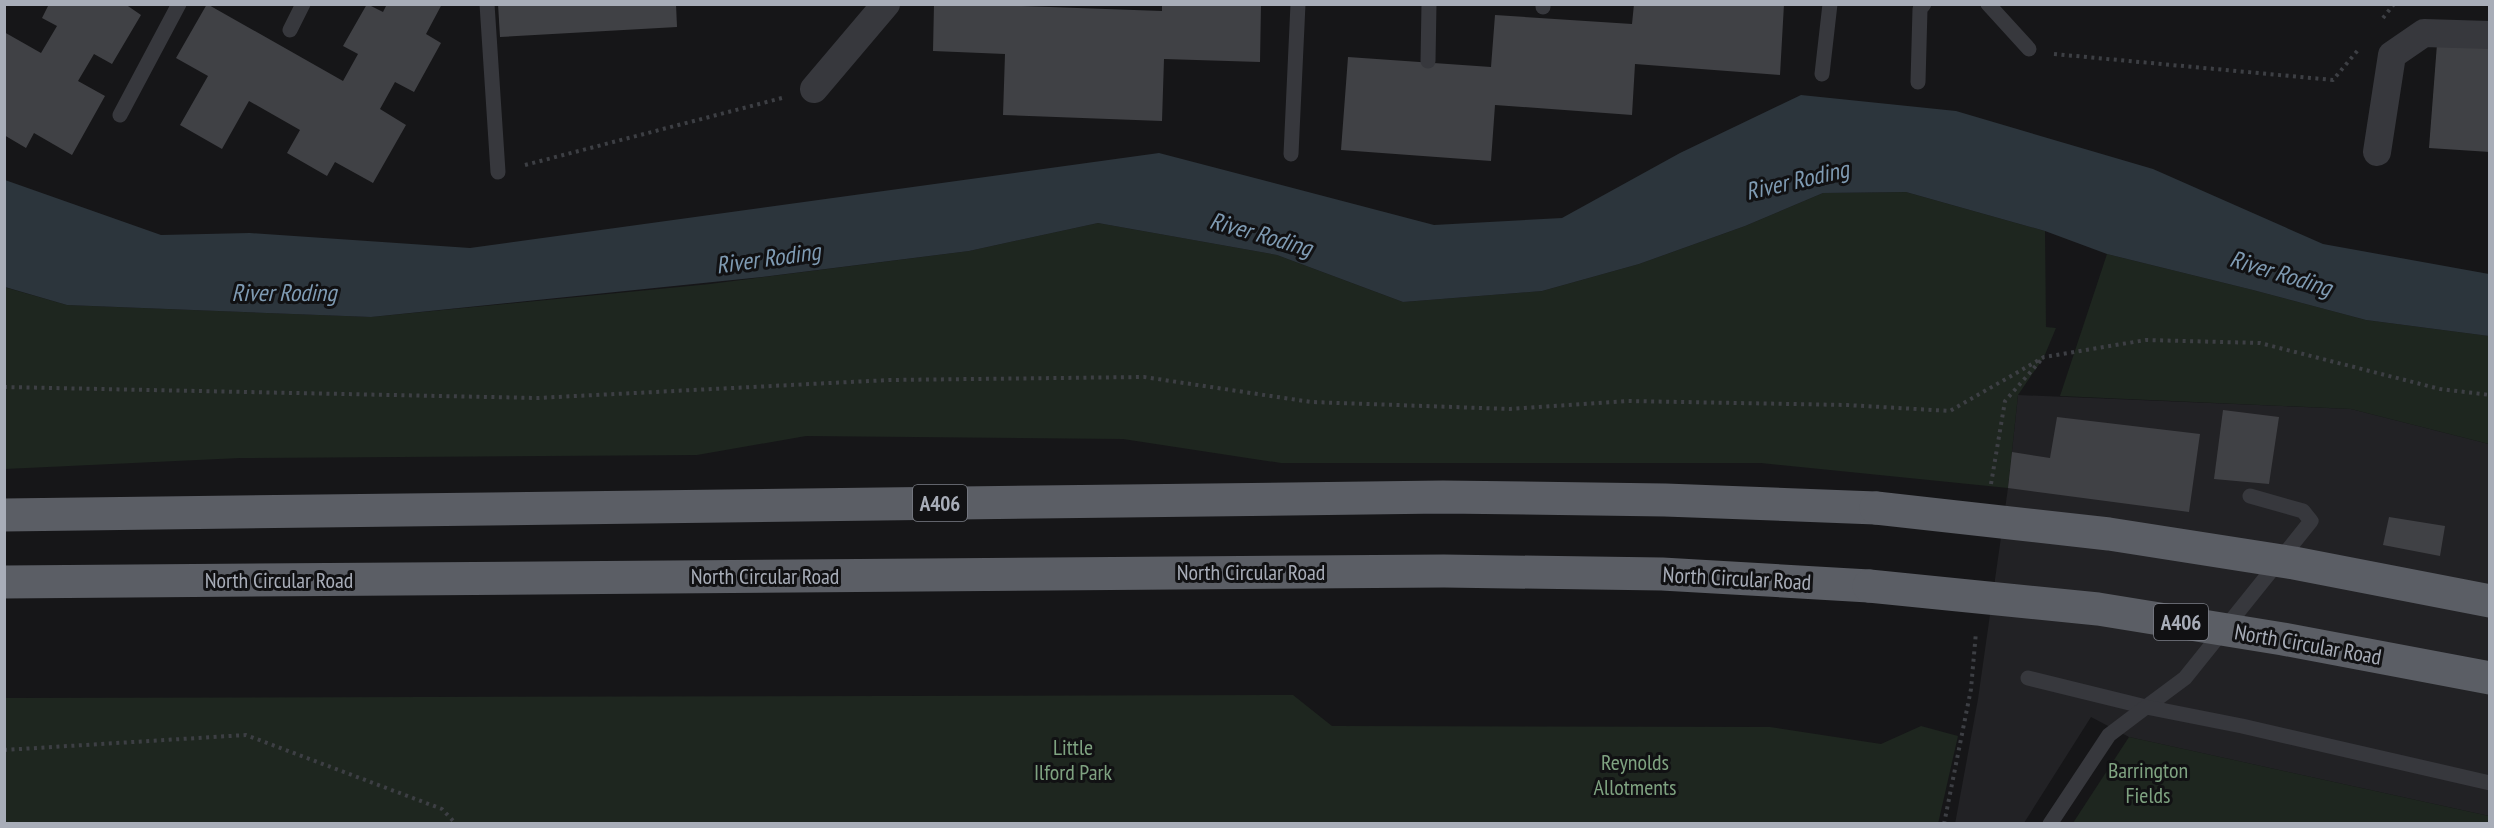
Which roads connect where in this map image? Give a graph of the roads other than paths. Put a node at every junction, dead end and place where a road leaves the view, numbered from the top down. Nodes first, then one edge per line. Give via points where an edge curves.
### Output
1 (179, 4) edge
2 (303, 4) edge
3 (487, 4) edge
4 (886, 4) edge
5 (1298, 4) edge
6 (1429, 4) edge
7 (1830, 4) edge
8 (1924, 4) edge
9 (1988, 4) edge
10 (290, 30) dead end
11 (2490, 35) edge
12 (2029, 49) road end
13 (1428, 61) dead end
14 (1822, 74) dead end
15 (1918, 82) dead end
16 (814, 89) road end
17 (120, 115) dead end
18 (2378, 152) dead end
19 (1291, 154) dead end
20 (498, 172) road end
21 (2250, 496) dead end
22 (4, 515) edge
23 (4, 582) edge
24 (2490, 602) edge
25 (2028, 678) dead end
26 (2490, 678) edge
27 (2146, 707) junction
28 (2490, 783) edge
29 (2050, 824) edge

1 - 17 lane
2 - 10 lane
3 - 20 lane
4 - 16 street
5 - 19 lane
6 - 13 lane
7 - 14 lane
8 - 15 lane via 1920,9
9 - 12 lane
11 - 18 street via 2424,33 2392,55
21 - 27 lane via 2303,511 2311,521 2186,678
22 - 24 highway, A406, bridge via 1443,497 1665,500 1876,508 2109,534 2294,563
23 - 26 highway, North Circular Road / A406, bridge via 1443,571 1662,574 1869,586 2098,609
25 - 27 lane
27 - 28 lane
27 - 29 lane via 2109,735

